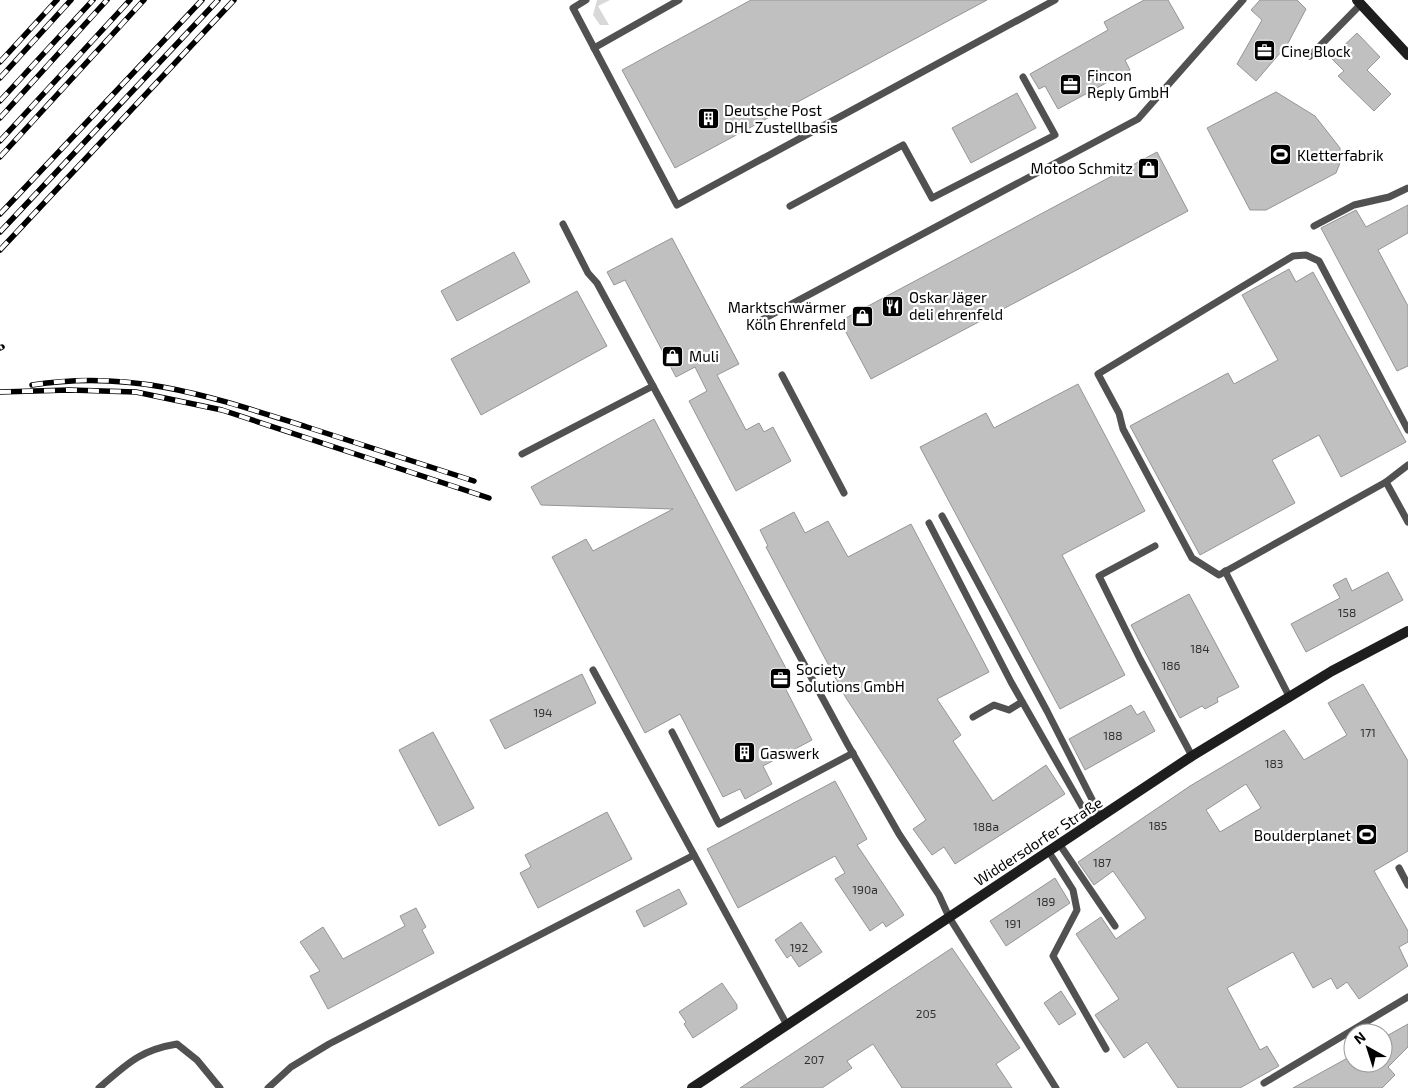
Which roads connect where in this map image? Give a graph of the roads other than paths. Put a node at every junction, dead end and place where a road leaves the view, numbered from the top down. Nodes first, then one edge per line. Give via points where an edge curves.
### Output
1 (586, 0) edge
2 (679, 0) edge
3 (1055, 0) edge
4 (1243, 0) edge
5 (1359, 2) edge
6 (594, 48) junction
7 (1408, 55) edge
8 (1310, 56) dead end
9 (1023, 77) dead end
10 (1408, 188) edge
11 (790, 206) dead end
12 (563, 224) dead end
13 (1314, 226) dead end
14 (754, 324) dead end
15 (782, 375) dead end
16 (653, 386) junction
17 (1408, 430) edge
18 (522, 454) dead end
19 (1408, 464) edge
20 (1386, 482) junction
21 (844, 493) dead end
22 (942, 516) dead end
23 (1408, 522) edge
24 (929, 523) dead end
25 (1155, 546) dead end
26 (1226, 571) junction
27 (1408, 631) edge
28 (593, 670) dead end
29 (1290, 698) junction
30 (1022, 702) junction
31 (973, 717) dead end
32 (672, 732) dead end
33 (853, 753) junction
34 (1192, 756) junction
35 (1102, 817) junction
36 (1092, 824) junction
37 (1060, 845) junction
38 (1049, 852) junction
39 (694, 855) junction
40 (1399, 868) dead end
41 (1408, 885) edge
42 (949, 917) junction
43 (1115, 926) dead end
44 (1408, 997) edge
45 (787, 1025) junction
46 (1106, 1049) dead end
47 (1264, 1083) dead end
48 (99, 1088) edge
49 (220, 1088) edge
50 (268, 1088) edge
51 (692, 1088) edge
52 (1056, 1088) edge

1 - 6 lane via 572,8
2 - 6 lane
3 - 6 lane via 677,205
4 - 14 lane via 1138,119
5 - 7 main road
5 - 8 lane
9 - 11 lane via 1055,135 932,198 903,144
10 - 13 lane via 1389,197 1354,205
12 - 16 lane
15 - 21 lane
16 - 18 lane
16 - 33 lane
17 - 26 lane via 1319,261 1306,255 1293,256 1098,374 1119,413 1123,429 1192,558 1218,575
19 - 20 lane
20 - 23 lane
20 - 26 lane
22 - 35 lane
24 - 30 lane
25 - 34 lane via 1099,576
26 - 29 lane
27 - 29 main road, Widdersdorfer Straße via 1332,671
28 - 39 lane
29 - 34 main road, Widdersdorfer Straße
30 - 31 lane via 1009,710 994,705
30 - 36 lane
32 - 33 lane via 719,824
33 - 42 lane
34 - 35 main road, Widdersdorfer Straße
35 - 36 main road, Widdersdorfer Straße
36 - 37 main road, Widdersdorfer Straße
37 - 38 main road, Widdersdorfer Straße
37 - 43 lane
38 - 42 main road, Widdersdorfer Straße
38 - 46 lane via 1073,890 1077,910 1053,956
39 - 45 lane
39 - 50 lane via 329,1044 291,1067
40 - 41 lane
42 - 45 main road, Widdersdorfer Straße
42 - 52 lane
44 - 47 lane
45 - 51 main road, Widdersdorfer Straße
48 - 49 lane via 132,1059 155,1047 177,1044 197,1060

